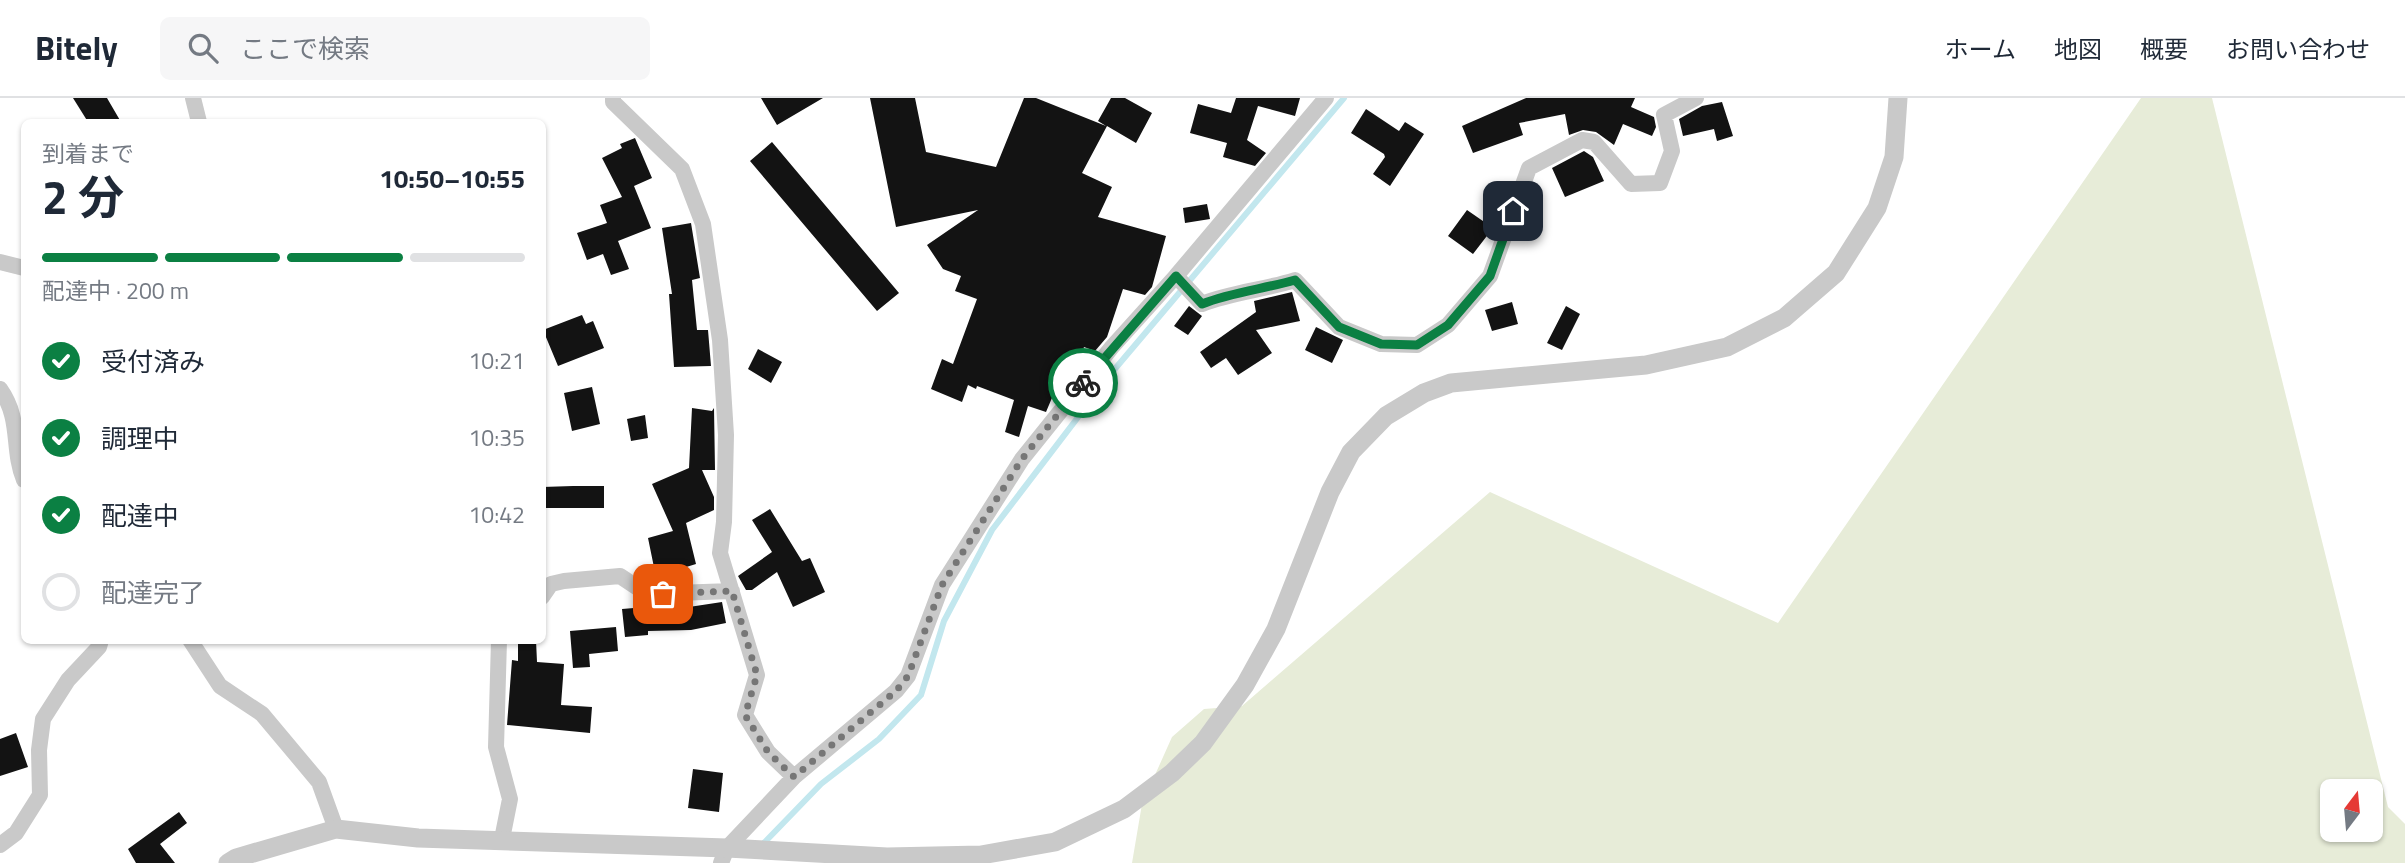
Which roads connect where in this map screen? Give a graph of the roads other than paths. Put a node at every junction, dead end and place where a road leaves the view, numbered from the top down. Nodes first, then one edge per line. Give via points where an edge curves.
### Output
1 (193, 98) edge
2 (613, 98) edge
3 (1326, 98) edge
4 (1696, 98) edge
5 (1898, 98) edge
6 (198, 119) edge
7 (0, 262) edge
8 (21, 267) edge
9 (1176, 276) junction
10 (0, 389) edge
11 (21, 472) edge
12 (546, 591) edge
13 (732, 591) junction
14 (100, 644) edge
15 (193, 644) edge
16 (499, 644) edge
17 (794, 777) junction
18 (336, 829) junction
19 (502, 839) junction
20 (0, 845) edge
21 (724, 855) edge
22 (228, 863) edge

1 - 6 street
2 - 13 street via 682,169 703,224 720,340 726,435 720,552
3 - 9 street
4 - 9 street via 1664,115 1672,150 1660,183 1631,184 1594,142 1582,140 1529,168 1490,276 1448,325 1417,345 1381,344 1339,327 1295,280 1202,304
5 - 21 street via 1894,157 1877,208 1836,273 1784,318 1727,347 1646,365 1451,383 1386,416 1351,452 1329,492 1276,628 1245,685 1203,743 1124,809 1055,842 981,855
7 - 8 street
9 - 17 street via 1022,459 942,585 908,676
10 - 11 street via 10,403 18,433
12 - 13 street via 551,584 564,581 620,576 647,594
13 - 17 street via 757,675 745,715 768,752
14 - 20 street via 62,688 43,719 40,795 16,833
15 - 18 street via 220,686 262,714 319,782
16 - 19 street via 496,747 510,799
17 - 21 street
18 - 19 street via 418,838
18 - 22 street
19 - 21 street

